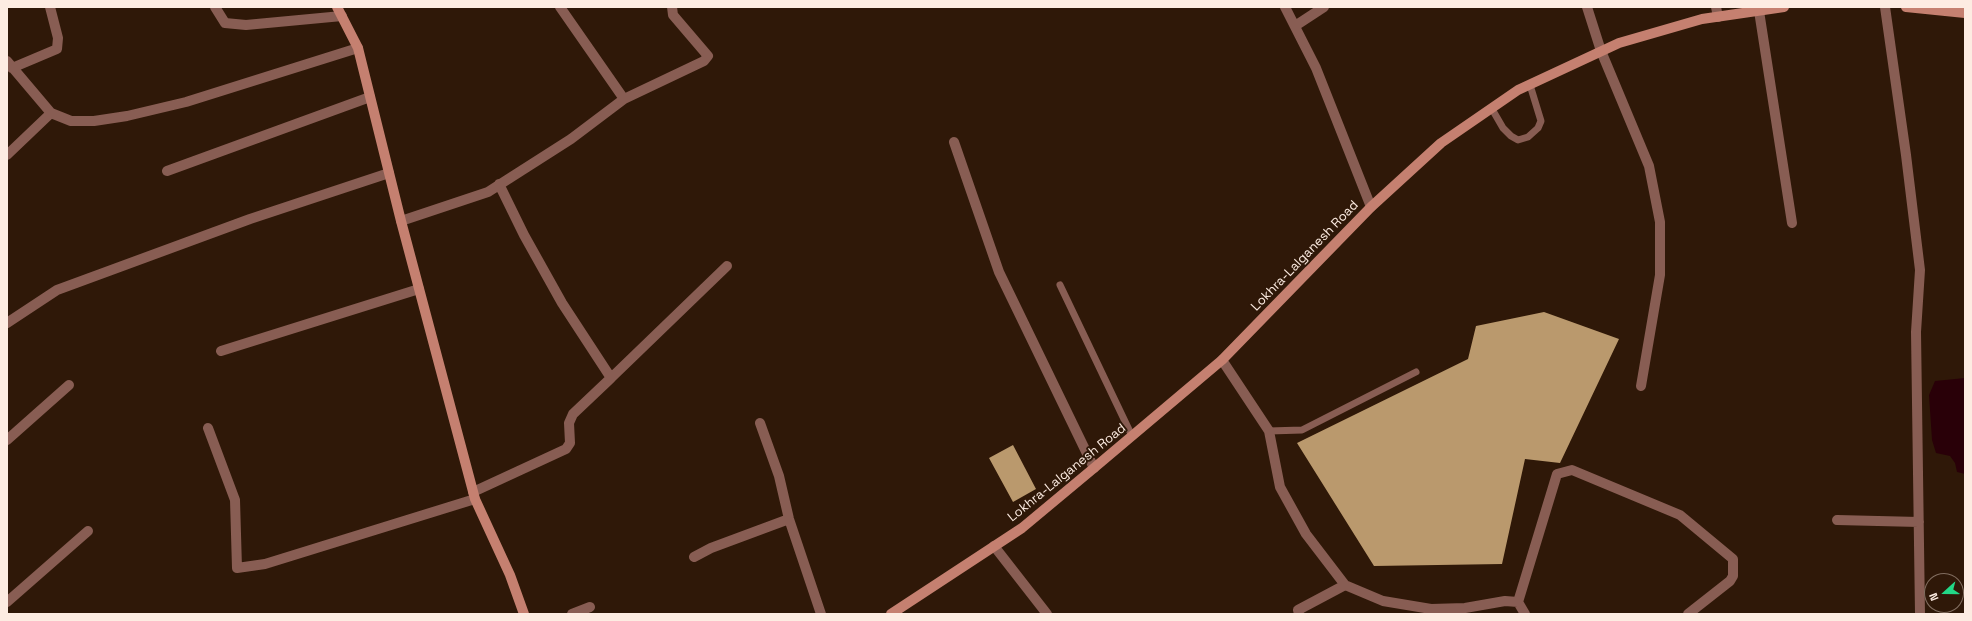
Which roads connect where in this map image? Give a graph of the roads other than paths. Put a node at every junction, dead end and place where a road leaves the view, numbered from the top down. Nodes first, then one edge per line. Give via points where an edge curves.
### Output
1 (50, 7) edge
2 (215, 7) edge
3 (560, 7) edge
4 (672, 7) edge
5 (1285, 7) edge
6 (1324, 7) edge
7 (1588, 7) edge
8 (1784, 7) edge
9 (1885, 7) edge
10 (1906, 7) edge
11 (340, 11) edge
12 (1759, 11) junction
13 (1717, 12) edge
14 (1965, 12) edge
15 (1295, 26) junction
16 (358, 48) junction
17 (1601, 51) junction
18 (10, 64) edge
19 (1530, 84) junction
20 (370, 97) junction
21 (624, 99) junction
22 (1492, 108) junction
23 (51, 113) junction
24 (954, 142) dead end
25 (7, 155) edge
26 (167, 171) dead end
27 (389, 173) junction
28 (499, 184) junction
29 (1371, 207) junction
30 (401, 221) junction
31 (1792, 222) dead end
32 (727, 266) dead end
33 (1060, 285) dead end
34 (419, 289) junction
35 (7, 323) edge
36 (221, 352) dead end
37 (1222, 360) junction
38 (1416, 372) dead end
39 (611, 378) junction
40 (69, 385) dead end
41 (1641, 386) dead end
42 (760, 423) dead end
43 (208, 428) dead end
44 (1269, 431) junction
45 (1132, 436) junction
46 (7, 440) edge
47 (1094, 468) junction
48 (474, 495) junction
49 (789, 519) junction
50 (1837, 520) dead end
51 (1919, 522) junction
52 (88, 531) dead end
53 (994, 546) junction
54 (694, 557) dead end
55 (1344, 585) junction
56 (7, 602) edge
57 (1518, 602) junction
58 (590, 607) dead end
59 (524, 614) edge
60 (572, 614) edge
61 (821, 614) edge
62 (891, 614) edge
63 (1047, 614) edge
64 (1299, 614) edge
65 (1525, 614) edge
66 (1688, 614) edge
67 (1920, 614) edge

1 - 18 street via 58,38 57,49
2 - 11 street via 225,23 246,25
3 - 21 street
4 - 21 street via 673,15 708,56 698,64
5 - 15 street
6 - 15 street
7 - 17 street
8 - 12 main road, Lokhra-Lalganesh Road
9 - 51 street via 1920,270 1916,332
10 - 14 main road
11 - 16 main road
12 - 13 main road, Lokhra-Lalganesh Road
12 - 31 street
13 - 17 main road, Lokhra-Lalganesh Road via 1702,19 1626,40
15 - 29 street via 1316,68
16 - 20 main road
16 - 23 street via 220,93 127,116 94,121 71,121
17 - 19 main road, Lokhra-Lalganesh Road
17 - 41 street via 1649,166 1660,222 1660,276
18 - 23 street
19 - 22 main road, Lokhra-Lalganesh Road
19 - 22 lane via 1541,121 1538,128 1528,137 1518,140 1511,136 1503,128
20 - 26 street
20 - 27 main road
21 - 28 street via 571,139
22 - 29 main road, Lokhra-Lalganesh Road via 1441,144
23 - 25 street
24 - 47 street via 999,272
27 - 30 main road
27 - 35 street via 57,290
28 - 30 street via 488,192
28 - 39 street via 562,303
29 - 37 main road, Lokhra-Lalganesh Road
30 - 34 main road
32 - 39 street
33 - 45 lane
34 - 36 street
34 - 48 main road
37 - 44 street
37 - 45 main road, Lokhra-Lalganesh Road
38 - 44 lane via 1302,430
39 - 48 street via 573,414 569,423 570,443 567,448
40 - 46 street
42 - 49 street via 779,476
43 - 48 street via 235,500 237,568 265,564
44 - 55 street via 1280,487 1306,534
45 - 47 main road, Lokhra-Lalganesh Road
47 - 53 main road, Lokhra-Lalganesh Road via 1022,528
48 - 59 main road via 510,575
49 - 54 street via 711,548
49 - 61 street
50 - 51 street
51 - 67 street
52 - 56 street
53 - 62 main road, Lokhra-Lalganesh Road
53 - 63 street
55 - 57 street via 1383,601 1431,610 1465,608 1505,601
55 - 64 street via 1298,610
57 - 65 street
57 - 66 street via 1557,474 1572,470 1680,515 1733,559 1730,581
58 - 60 street

